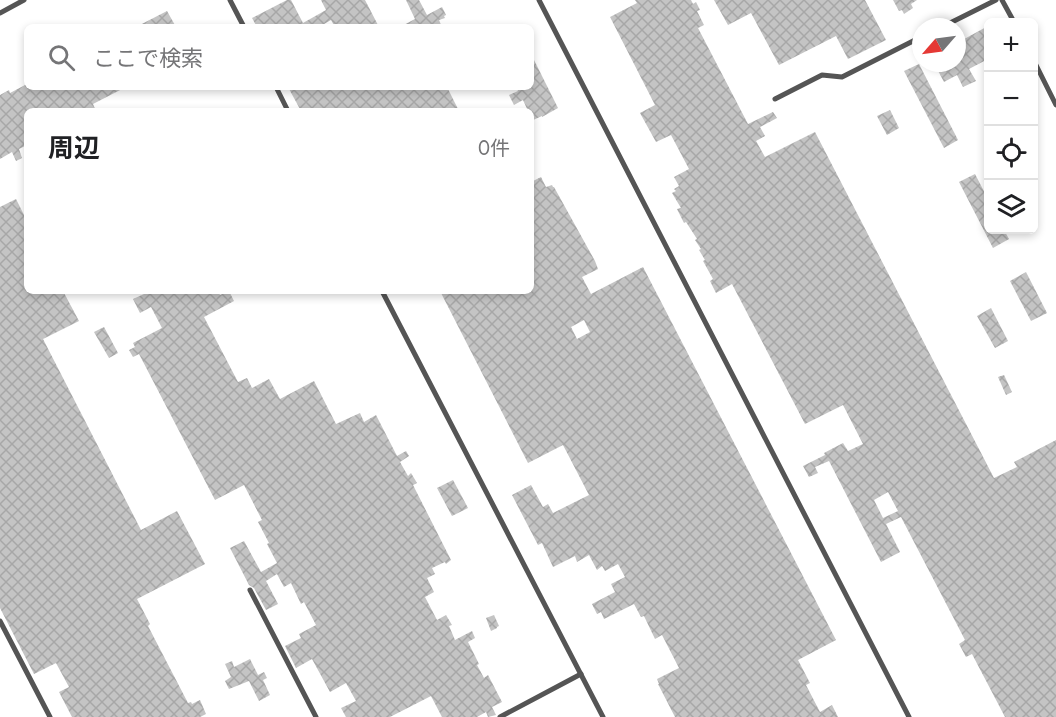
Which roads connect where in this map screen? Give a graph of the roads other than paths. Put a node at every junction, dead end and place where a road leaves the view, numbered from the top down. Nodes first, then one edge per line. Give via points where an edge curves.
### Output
1 (24, 0) edge
2 (230, 0) edge
3 (539, 0) edge
4 (996, 0) edge
5 (1002, 0) edge
6 (0, 13) edge
7 (960, 18) edge
8 (1012, 18) edge
9 (242, 24) edge
10 (912, 42) edge
11 (1038, 69) edge
12 (278, 90) edge
13 (775, 99) dead end
14 (1056, 105) edge
15 (286, 108) edge
16 (384, 294) edge
17 (250, 590) dead end
18 (0, 621) edge
19 (581, 674) junction
20 (50, 717) edge
21 (316, 717) edge
22 (500, 717) edge
23 (603, 717) edge
24 (909, 717) edge

1 - 6 lane
2 - 9 lane
3 - 24 lane
4 - 7 lane
5 - 8 lane
10 - 13 lane via 842,77 822,75
11 - 14 lane
12 - 15 lane
16 - 19 lane
17 - 21 lane
18 - 20 lane
19 - 22 lane
19 - 23 lane

